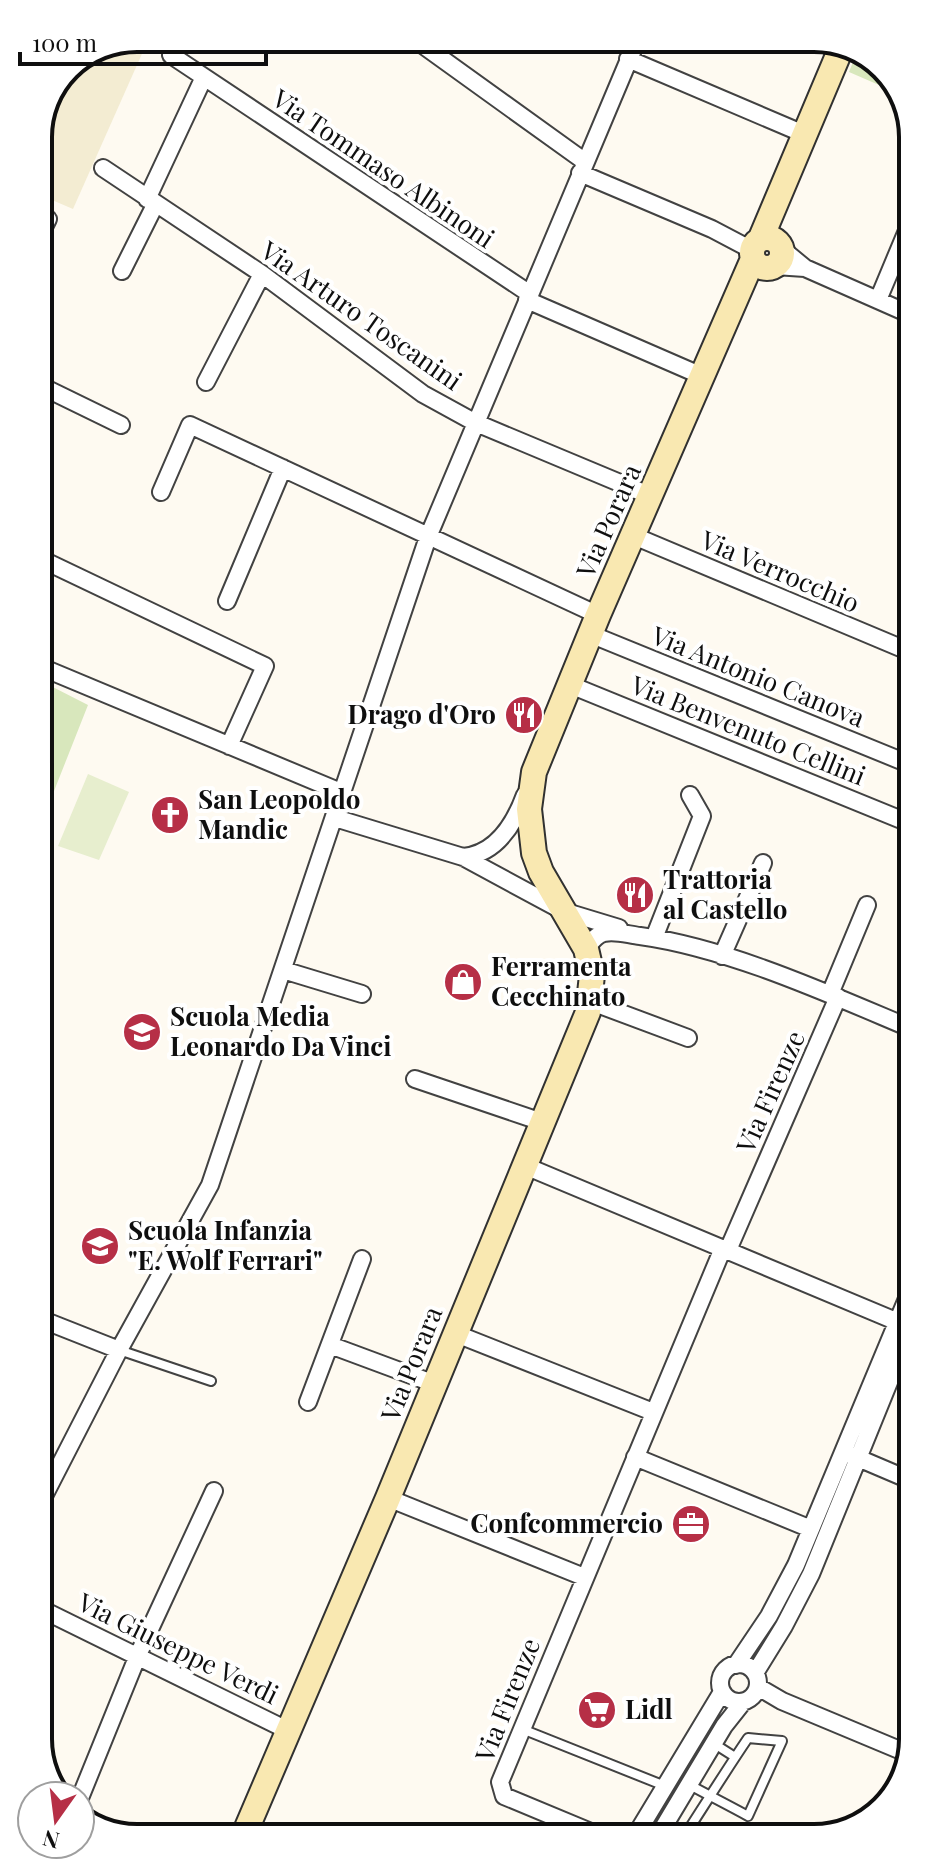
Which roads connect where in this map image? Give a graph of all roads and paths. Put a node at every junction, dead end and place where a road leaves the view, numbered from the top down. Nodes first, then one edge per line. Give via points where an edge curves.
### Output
1 (431, 52) edge
2 (631, 52) edge
3 (171, 55) dead end
4 (838, 55) edge
5 (628, 59) junction
6 (204, 77) junction
7 (804, 134) junction
8 (582, 167) junction
9 (103, 168) dead end
10 (151, 202) junction
11 (899, 250) edge
12 (765, 251) junction
13 (122, 271) dead end
14 (262, 274) junction
15 (528, 297) junction
16 (878, 300) junction
17 (899, 309) edge
18 (702, 376) junction
19 (206, 382) dead end
20 (52, 391) edge
21 (474, 422) junction
22 (121, 425) dead end
23 (283, 468) junction
24 (161, 492) dead end
25 (651, 496) junction
26 (634, 536) junction
27 (428, 537) junction
28 (52, 564) edge
29 (227, 601) dead end
30 (594, 625) junction
31 (899, 647) edge
32 (52, 672) edge
33 (568, 684) junction
34 (229, 746) junction
35 (899, 760) edge
36 (534, 772) junction
37 (343, 793) junction
38 (690, 795) dead end
39 (335, 818) junction
40 (899, 819) edge
41 (463, 857) junction
42 (763, 863) dead end
43 (867, 905) dead end
44 (563, 911) junction
45 (650, 937) junction
46 (586, 949) junction
47 (722, 956) junction
48 (283, 970) junction
49 (362, 994) dead end
50 (834, 996) junction
51 (589, 1001) junction
52 (899, 1023) edge
53 (688, 1038) dead end
54 (415, 1079) dead end
55 (542, 1122) junction
56 (523, 1165) junction
57 (725, 1249) junction
58 (362, 1259) dead end
59 (899, 1323) edge
60 (52, 1324) edge
61 (454, 1333) junction
62 (899, 1337) edge
63 (330, 1345) junction
64 (119, 1350) junction
65 (211, 1381) dead end
66 (435, 1384) junction
67 (308, 1402) dead end
68 (653, 1412) junction
69 (850, 1455) junction
70 (635, 1457) junction
71 (899, 1476) edge
72 (52, 1480) edge
73 (214, 1491) dead end
74 (388, 1498) junction
75 (811, 1529) junction
76 (584, 1577) junction
77 (52, 1614) edge
78 (138, 1655) junction
79 (736, 1665) junction
80 (751, 1690) junction
81 (722, 1692) junction
82 (522, 1729) junction
83 (289, 1731) junction
84 (713, 1743) junction
85 (898, 1749) edge
86 (735, 1757) junction
87 (87, 1780) edge
88 (687, 1784) junction
89 (665, 1786) junction
90 (710, 1796) junction
91 (249, 1824) edge
92 (559, 1824) edge
93 (642, 1824) edge
94 (665, 1824) edge
95 (692, 1824) edge

1 - 8 street
2 - 5 street
3 - 6 street, Via Tommaso Albinoni
4 - 7 street
5 - 7 street
5 - 8 street
6 - 10 street
6 - 15 street, Via Tommaso Albinoni
7 - 12 street via 777,199
8 - 12 street
8 - 15 street
9 - 10 street, Via Arturo Toscanini
10 - 13 street
10 - 14 street, Via Arturo Toscanini
11 - 16 street
12 - 16 street
12 - 18 street, Via Porara via 737,294
14 - 19 street
14 - 21 street, Via Arturo Toscanini via 403,380
15 - 18 street, Via Tommaso Albinoni
15 - 21 street
16 - 17 street
18 - 25 street, Via Porara
20 - 22 street
21 - 25 street, Via Arturo Toscanini
21 - 27 street
23 - 24 street, Via Antonio Canova via 190,425
23 - 27 street, Via Antonio Canova
23 - 29 street
25 - 26 street, Via Porara
26 - 30 street, Via Porara
26 - 31 street, Via Verrocchio
27 - 30 street, Via Antonio Canova
27 - 37 street
28 - 34 street via 265,666
30 - 33 street, Via Porara
30 - 35 street, Via Antonio Canova
32 - 34 street
33 - 36 street, Via Porara
33 - 40 street, Via Benvenuto Cellini
34 - 37 street
36 - 41 street, Via Porara via 518,815 502,837 487,852
36 - 44 street, Via Porara via 529,809 534,853
37 - 39 street
38 - 45 street via 702,816
39 - 41 street
39 - 48 street
41 - 44 street
42 - 47 street
43 - 50 street, Via Firenze
44 - 45 street
44 - 46 street, Via Porara
45 - 46 street via 606,932
45 - 47 street
46 - 51 street, Via Porara via 592,975
47 - 50 street
48 - 49 street
48 - 64 street via 210,1185
50 - 52 street
50 - 57 street, Via Firenze
51 - 53 street
51 - 55 street, Via Porara
54 - 55 street
55 - 56 street, Via Porara
56 - 57 street
56 - 61 street, Via Porara
57 - 59 street
57 - 68 street, Via Firenze
58 - 63 street
60 - 64 street
61 - 66 street, Via Porara
61 - 68 street
62 - 69 street
63 - 66 street
63 - 67 street
64 - 65 lane
64 - 72 street
66 - 74 street, Via Porara
68 - 70 street, Via Firenze
69 - 71 street
69 - 75 street
69 - 80 street via 811,1574
70 - 75 street
70 - 76 street, Via Firenze
73 - 78 street
74 - 76 street
74 - 83 street, Via Porara
75 - 79 street via 769,1616
76 - 82 street, Via Firenze
77 - 78 street, Via Giuseppe Verdi
78 - 83 street, Via Giuseppe Verdi
78 - 87 street
79 - 80 street via 747,1666
79 - 81 street via 722,1676
80 - 81 street via 732,1701
80 - 84 street
80 - 85 street
81 - 89 street
82 - 89 lane
82 - 92 street, Via Firenze via 500,1790
83 - 91 street, Via Porara
84 - 86 lane
84 - 88 street
86 - 90 lane
86 - 90 lane via 748,1738 782,1741 748,1816
88 - 90 lane
88 - 94 street
89 - 93 street
90 - 95 lane

